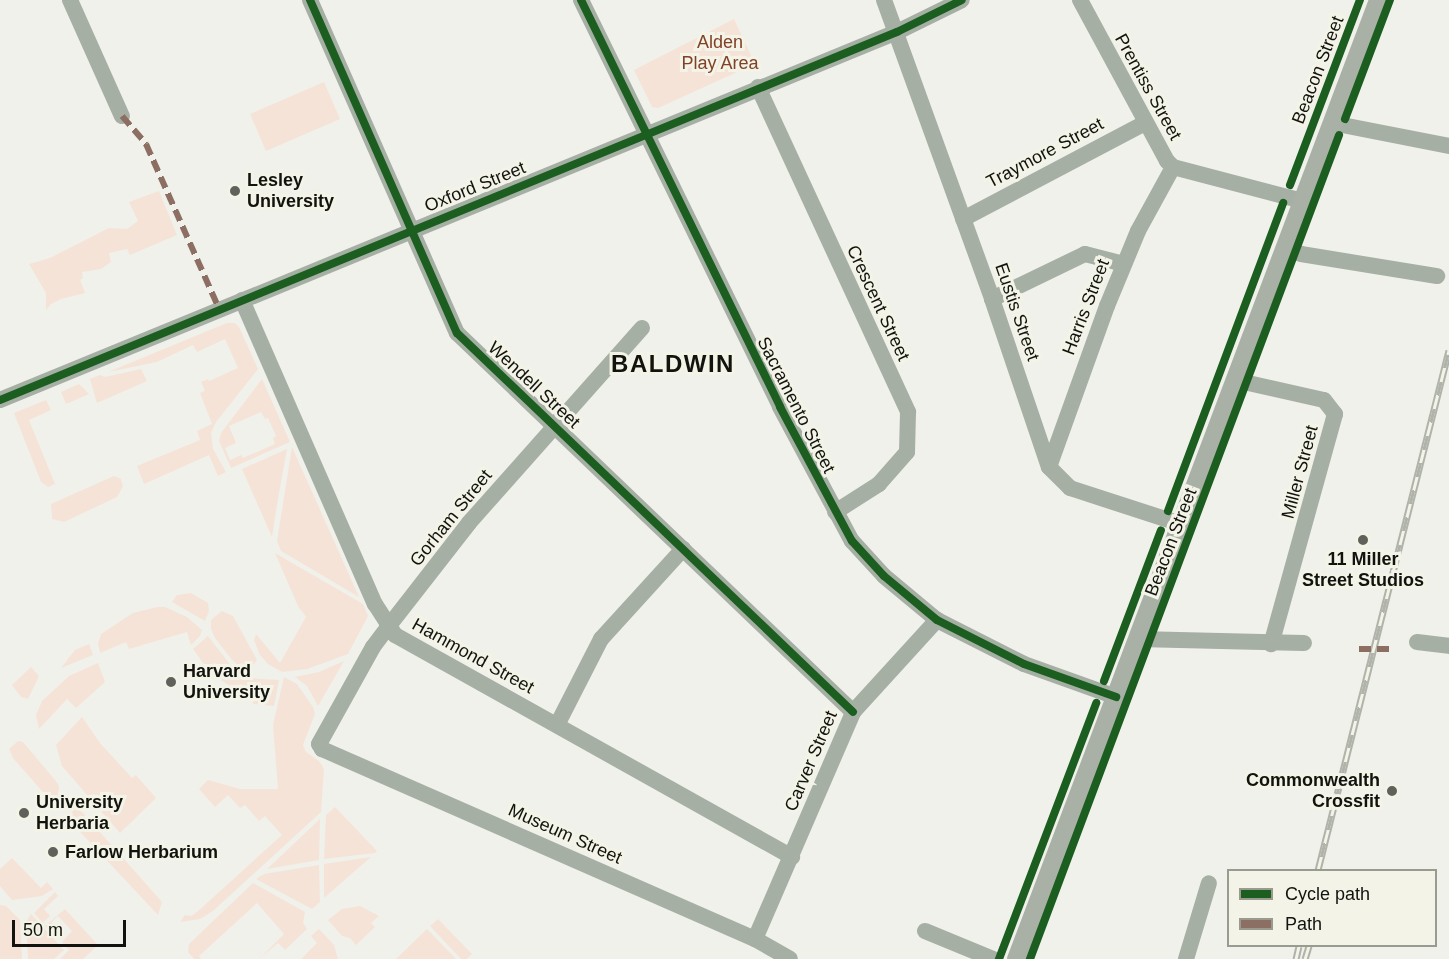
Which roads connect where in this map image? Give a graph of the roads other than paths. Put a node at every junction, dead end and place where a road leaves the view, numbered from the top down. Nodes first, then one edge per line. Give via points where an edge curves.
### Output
1 (70, 0) edge
2 (310, 0) edge
3 (884, 0) edge
4 (962, 0) edge
5 (1080, 0) edge
6 (1378, 0) edge
7 (587, 2) edge
8 (897, 32) junction
9 (758, 87) junction
10 (122, 116) dead end
11 (1145, 123) junction
12 (1332, 123) junction
13 (647, 133) junction
14 (1449, 146) edge
15 (1173, 167) junction
16 (1303, 201) junction
17 (963, 219) junction
18 (411, 230) junction
19 (1285, 249) junction
20 (1124, 264) junction
21 (1437, 276) dead end
22 (992, 299) junction
23 (242, 300) junction
24 (642, 328) dead end
25 (1235, 380) junction
26 (0, 400) edge
27 (555, 425) junction
28 (1049, 468) junction
29 (835, 512) junction
30 (1181, 524) junction
31 (683, 549) junction
32 (937, 620) junction
33 (388, 627) junction
34 (1138, 639) junction
35 (1417, 642) dead end
36 (1304, 643) dead end
37 (1271, 644) junction
38 (1449, 646) edge
39 (1116, 697) junction
40 (853, 712) junction
41 (557, 725) junction
42 (321, 749) joint
43 (792, 857) junction
44 (1209, 883) dead end
45 (925, 931) dead end
46 (755, 939) junction
47 (790, 959) edge
48 (993, 959) edge
49 (1017, 959) edge
50 (1186, 959) edge

1 - 10 street
2 - 18 street, Wendell Street
3 - 8 street, Eustis Street
4 - 8 street, Oxford Street
5 - 11 street, Prentiss Street
6 - 12 main road, Beacon Street
7 - 13 street, Sacramento Street
8 - 9 street, Oxford Street
8 - 17 street, Eustis Street
9 - 13 street, Oxford Street
9 - 29 street, Crescent Street via 908,412 907,452 879,484
11 - 15 street, Prentiss Street
11 - 17 street, Traymore Street
12 - 14 street
12 - 16 main road, Beacon Street
13 - 18 street, Oxford Street
13 - 29 street, Sacramento Street
15 - 16 street, Prentiss Street
15 - 20 street, Harris Street
16 - 19 main road, Beacon Street
17 - 22 street, Eustis Street
18 - 23 street, Oxford Street
18 - 27 street, Wendell Street via 457,333
19 - 21 street
19 - 25 main road, Beacon Street
20 - 22 street via 1085,254
20 - 28 street, Harris Street
22 - 28 street, Eustis Street
23 - 26 street, Oxford Street
23 - 33 street, Hammond Street
24 - 27 street, Gorham Street
25 - 30 main road, Beacon Street
25 - 37 street, Miller Street via 1324,400 1335,414
27 - 31 street, Wendell Street
27 - 33 street, Gorham Street via 469,523
28 - 30 street, Eustis Street via 1070,488
29 - 32 street, Sacramento Street via 852,542 884,576
30 - 34 main road, Beacon Street
31 - 40 street, Wendell Street
31 - 41 street via 601,639
32 - 39 street, Sacramento Street via 1024,664
32 - 40 street, Carver Street
33 - 41 street, Hammond Street via 395,635
33 - 42 street, Gorham Street via 320,740
34 - 37 street
34 - 39 main road, Beacon Street
35 - 38 street
36 - 37 street
39 - 49 main road, Beacon Street
40 - 43 street, Carver Street
41 - 43 street, Hammond Street
42 - 46 street, Museum Street
43 - 46 street, Carver Street
44 - 50 street
45 - 48 street
46 - 47 street, Museum Street

